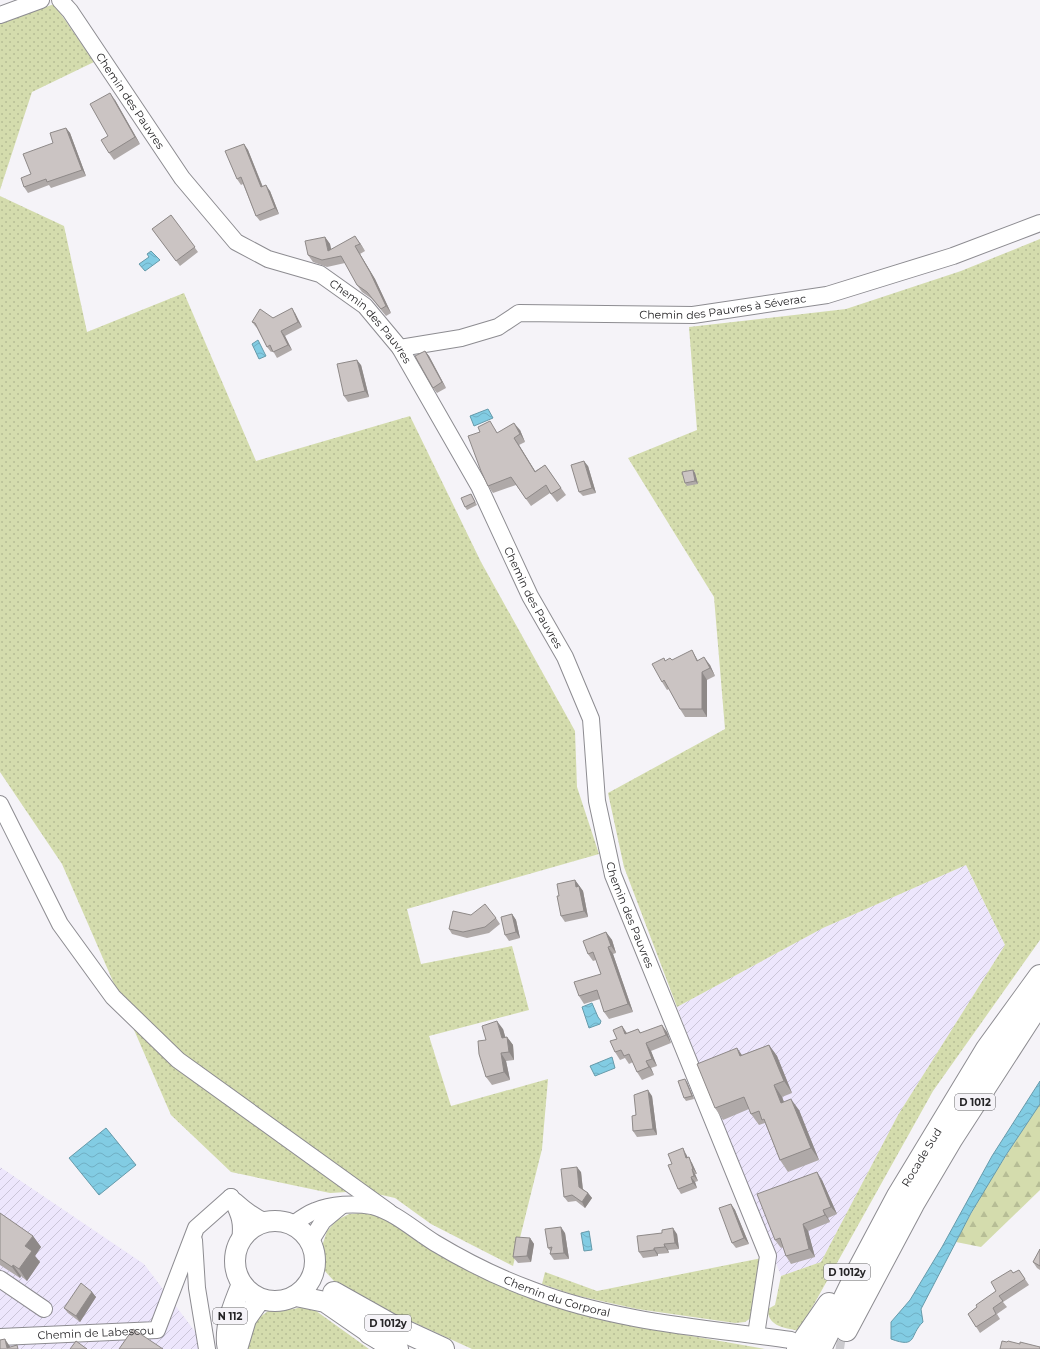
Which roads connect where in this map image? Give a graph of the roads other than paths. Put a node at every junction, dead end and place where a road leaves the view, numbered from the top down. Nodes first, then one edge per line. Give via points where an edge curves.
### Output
1 (41, 0) edge
2 (60, 0) edge
3 (0, 15) edge
4 (1040, 223) edge
5 (400, 348) junction
6 (0, 804) edge
7 (1040, 976) edge
8 (1040, 1002) edge
9 (898, 1196) junction
10 (231, 1197) junction
11 (341, 1206) junction
12 (389, 1212) junction
13 (266, 1222) junction
14 (292, 1225) junction
15 (194, 1235) junction
16 (240, 1241) junction
17 (310, 1242) junction
18 (314, 1274) junction
19 (242, 1284) junction
20 (3, 1286) edge
21 (334, 1293) junction
22 (296, 1296) junction
23 (260, 1299) junction
24 (44, 1308) dead end
25 (370, 1333) junction
26 (756, 1335) junction
27 (0, 1337) edge
28 (35, 1342) edge
29 (794, 1345) edge
30 (207, 1349) edge
31 (228, 1349) edge
32 (237, 1349) edge
33 (392, 1349) edge
34 (397, 1349) edge
35 (410, 1349) edge
36 (444, 1349) edge
37 (820, 1349) edge
38 (837, 1349) edge

1 - 3 street
2 - 5 street, Chemin des Pauvres via 70,11 182,178 236,242 268,259 320,274 365,306
4 - 5 street, Chemin des Pauvres à Séverac via 953,256 827,295 693,315 519,313 498,327 461,338
5 - 26 street, Chemin des Pauvres via 479,486 530,596 564,656 591,719 597,801 613,875 768,1256
6 - 12 street via 60,924 112,997 178,1060
7 - 9 highway, Rocade Sud / D 1012 via 987,1049
8 - 38 highway, Rocade Sud / D 1012 via 924,1185
9 - 29 highway, D 1012y via 882,1212 829,1303
9 - 37 highway, Rocade Sud
10 - 13 street via 245,1211
10 - 15 street, Chemin de Labescou via 196,1228
10 - 16 street via 240,1216
11 - 12 street, Chemin du Corporal via 372,1206
11 - 14 street, Chemin du Corporal via 315,1211
11 - 17 street via 323,1221
12 - 26 street, Chemin du Corporal via 447,1250 533,1291 600,1311
13 - 14 main road via 279,1221
13 - 16 main road via 249,1231
14 - 17 main road
15 - 28 street, Chemin de Labescou via 157,1330
15 - 30 street via 197,1288
16 - 19 main road via 235,1262
17 - 18 main road via 315,1258
18 - 21 main road
18 - 22 main road via 307,1287
19 - 23 main road
19 - 31 main road, N 112 via 231,1310 226,1342
20 - 24 street
21 - 35 main road via 378,1328
21 - 36 highway, D 1012y via 391,1325
22 - 23 main road via 274,1302
22 - 25 main road via 325,1302
23 - 32 main road, N 112 via 246,1319
25 - 33 main road
25 - 34 highway
26 - 29 street, Chemin du Corporal
27 - 28 street, Chemin de Labescou

